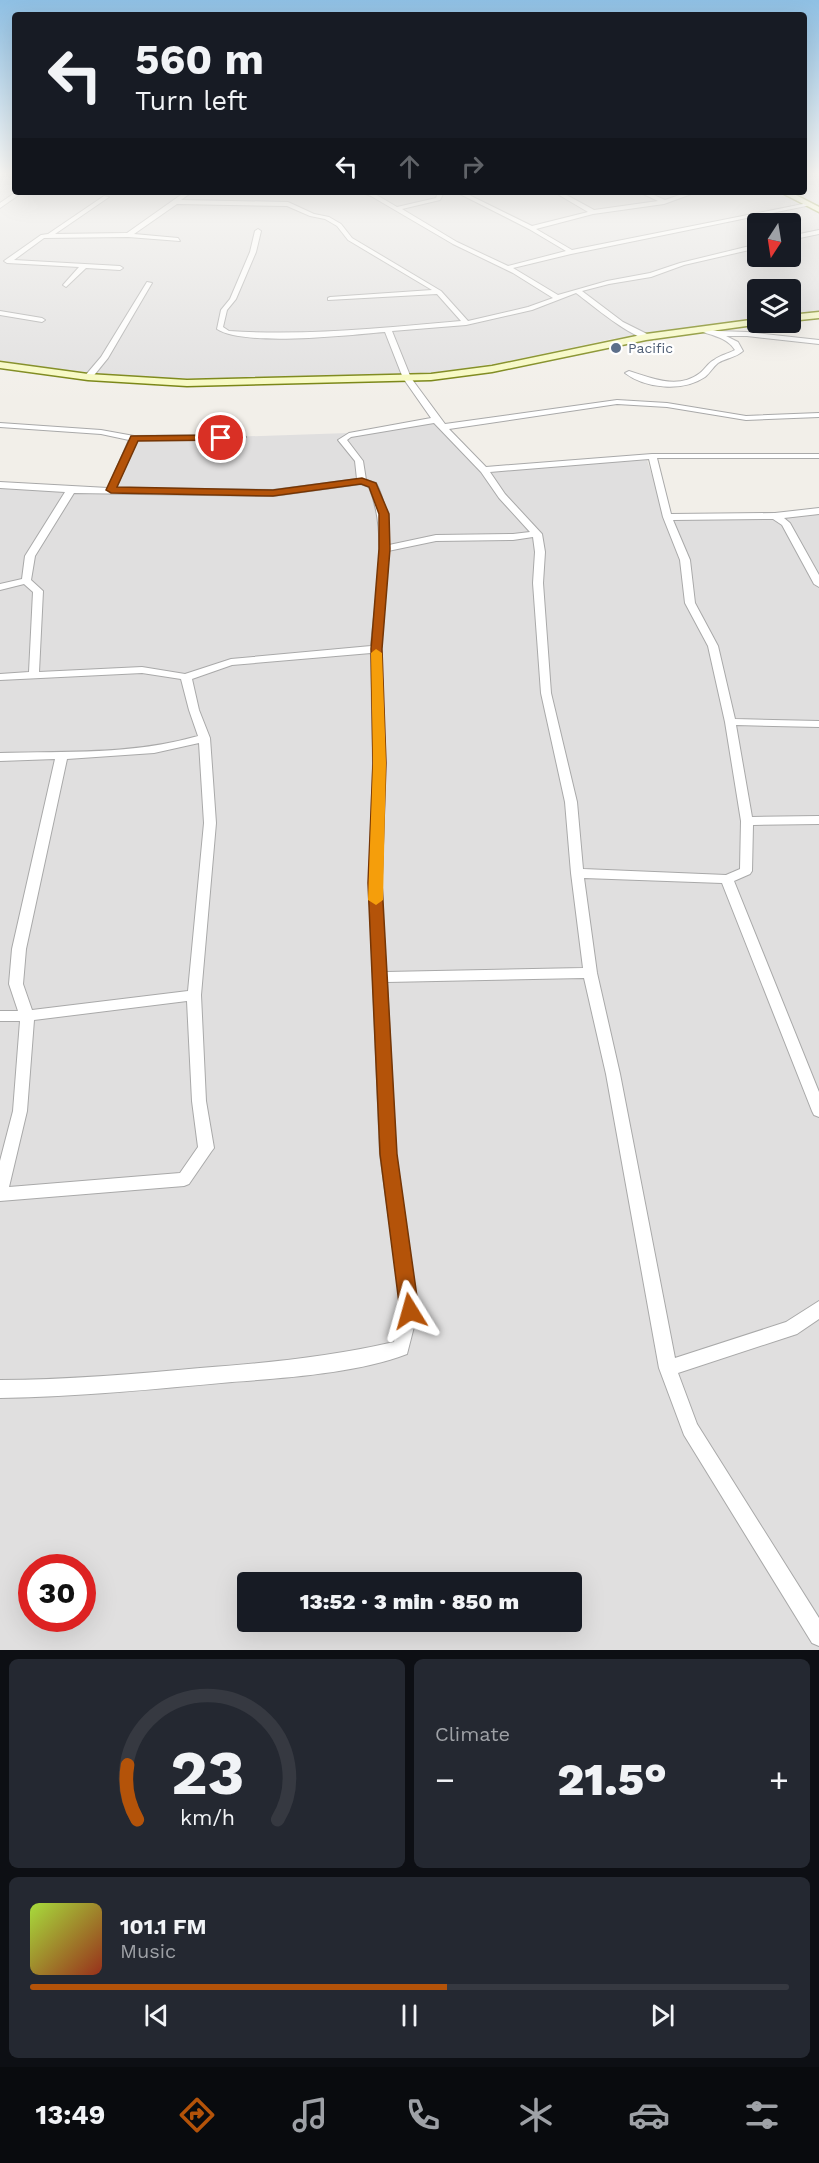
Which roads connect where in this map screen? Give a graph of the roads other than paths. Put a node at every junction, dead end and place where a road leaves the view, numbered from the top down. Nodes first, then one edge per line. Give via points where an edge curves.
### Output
1 (24, 249) edge
2 (254, 249) edge
3 (367, 249) edge
4 (467, 249) edge
5 (566, 249) edge
6 (588, 249) edge
7 (745, 249) edge
8 (571, 252) junction
9 (0, 260) edge
10 (8, 261) junction
11 (84, 266) junction
12 (120, 268) dead end
13 (507, 268) junction
14 (149, 283) dead end
15 (66, 285) dead end
16 (578, 291) junction
17 (439, 292) junction
18 (558, 298) junction
19 (330, 299) dead end
20 (0, 313) edge
21 (819, 315) edge
22 (801, 317) edge
23 (42, 320) dead end
24 (466, 323) junction
25 (747, 323) edge
26 (388, 330) junction
27 (699, 330) junction
28 (719, 335) junction
29 (646, 337) junction
30 (819, 342) edge
31 (0, 366) edge
32 (629, 373) dead end
33 (88, 377) junction
34 (407, 378) junction
35 (819, 415) edge
36 (0, 424) edge
37 (440, 424) junction
38 (242, 437) dead end
39 (134, 438) junction
40 (652, 456) junction
41 (819, 456) edge
42 (484, 470) junction
43 (362, 481) junction
44 (0, 485) edge
45 (71, 490) junction
46 (111, 490) junction
47 (819, 512) edge
48 (775, 516) junction
49 (667, 517) junction
50 (537, 534) junction
51 (384, 549) junction
52 (815, 569) edge
53 (26, 581) junction
54 (819, 584) edge
55 (0, 587) edge
56 (376, 649) junction
57 (34, 674) junction
58 (186, 676) junction
59 (0, 677) edge
60 (730, 722) junction
61 (819, 724) edge
62 (204, 738) junction
63 (62, 754) junction
64 (0, 757) edge
65 (819, 820) edge
66 (747, 821) junction
67 (577, 873) junction
68 (727, 879) junction
69 (590, 973) junction
70 (379, 977) junction
71 (194, 995) junction
72 (0, 1016) edge
73 (27, 1016) junction
74 (819, 1111) edge
75 (0, 1193) edge
76 (819, 1310) edge
77 (668, 1368) junction
78 (0, 1389) edge
79 (819, 1636) edge

1 - 10 street
2 - 26 street via 233,299 224,310 219,328 227,333 273,336
3 - 17 street
4 - 13 street
5 - 8 street
6 - 8 street
7 - 16 street
8 - 13 street
9 - 10 street
10 - 11 street
11 - 12 street
11 - 15 street
13 - 18 street
14 - 33 street via 104,358
16 - 18 street
16 - 29 street
17 - 19 street
17 - 24 street
18 - 24 street via 530,309
20 - 23 street
21 - 22 main road
24 - 26 street
25 - 27 main road
26 - 34 street
27 - 28 street
27 - 29 main road
28 - 30 street
28 - 32 street via 739,351 717,361 687,383 659,383
29 - 34 main road via 492,369
31 - 33 main road
33 - 34 main road via 187,383
34 - 37 street
35 - 37 street via 746,418 667,405 617,402
36 - 39 street
37 - 42 street
37 - 43 street via 349,435 342,440 359,461
38 - 39 street
39 - 46 street
40 - 41 street
40 - 42 street
40 - 49 street
42 - 50 street
43 - 46 street via 273,493
43 - 51 street via 373,485 380,501
44 - 45 street
45 - 46 street
45 - 53 street via 30,556
47 - 48 street
48 - 49 street
48 - 52 street via 786,523
49 - 60 street via 685,560 690,603 713,646
50 - 51 street via 436,538
50 - 67 street via 546,693 571,802
51 - 56 street
52 - 54 street
53 - 55 street
53 - 57 street via 38,591
56 - 58 street via 231,662
56 - 70 street via 379,763 375,883
57 - 58 street via 142,670
57 - 59 street
58 - 62 street
60 - 61 street
60 - 66 street
62 - 63 street via 149,752
62 - 71 street via 210,823
63 - 64 street
63 - 73 street via 19,949 16,984
65 - 66 street
66 - 68 street via 746,871
67 - 68 street
67 - 69 street
68 - 74 street
69 - 70 street
69 - 77 street
70 - 78 street via 388,1154 410,1311 401,1348 357,1360 244,1373 60,1389
71 - 73 street
71 - 75 street via 199,1101 206,1148 184,1179
72 - 73 street
73 - 75 street via 20,1111
76 - 77 street via 791,1328
77 - 79 street via 690,1429

